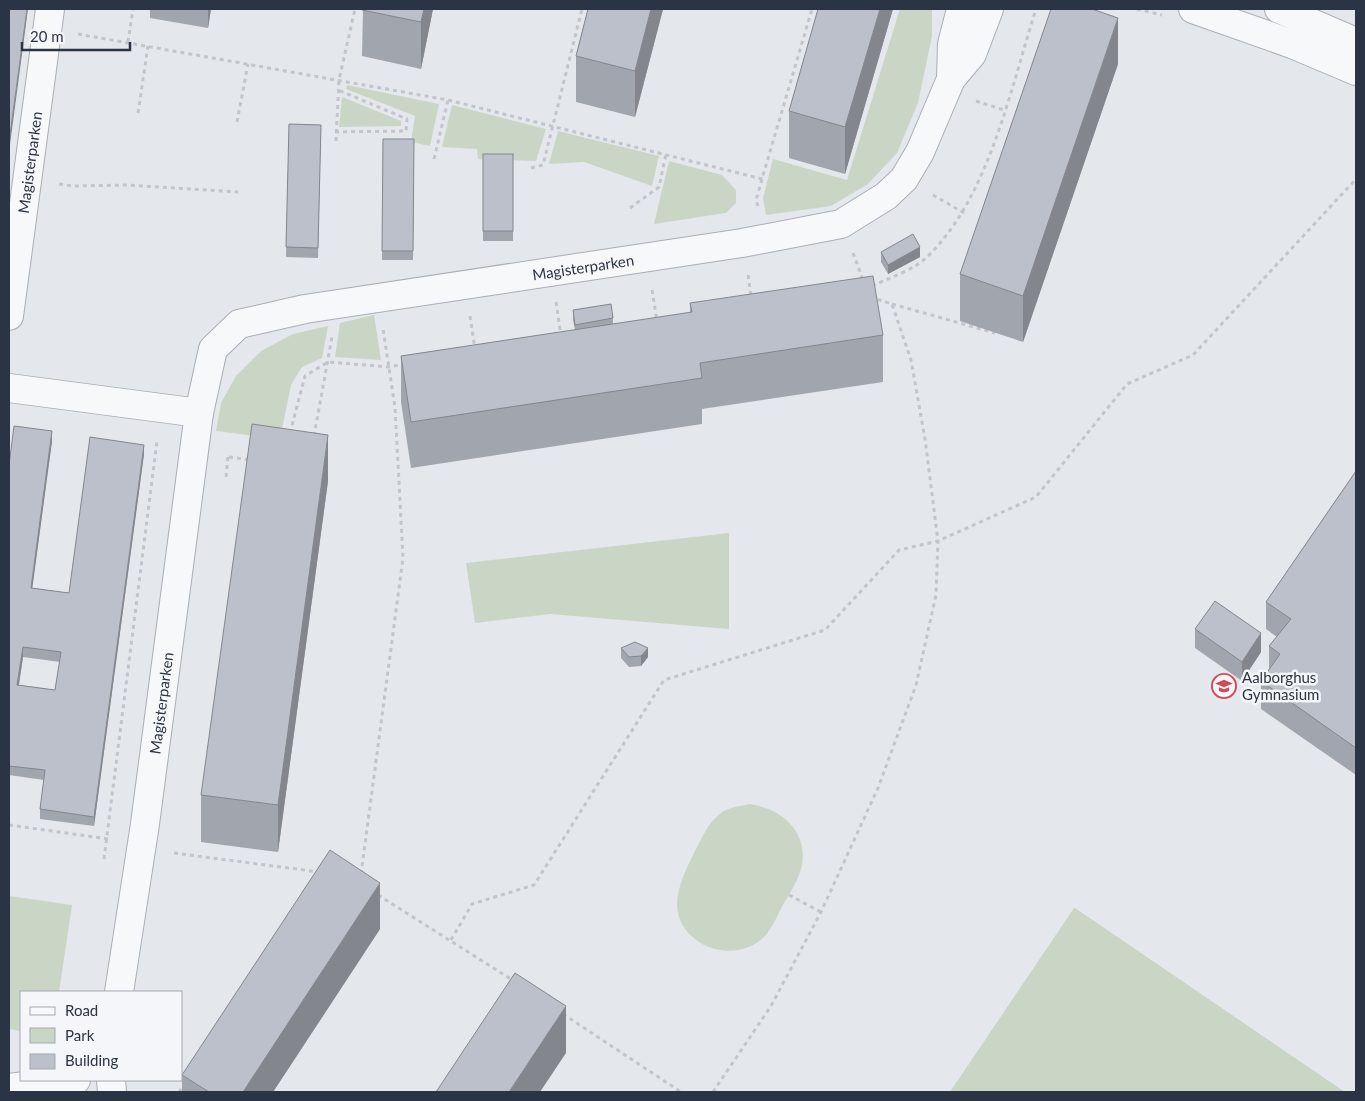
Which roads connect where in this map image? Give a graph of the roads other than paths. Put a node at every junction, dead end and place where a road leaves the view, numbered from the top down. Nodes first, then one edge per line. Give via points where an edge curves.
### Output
1 (961, 9) edge
2 (989, 9) edge
3 (1193, 9) edge
4 (1279, 9) edge
5 (49, 19) edge
6 (1356, 42) edge
7 (1356, 71) edge
8 (951, 79) junction
9 (9, 316) edge
10 (9, 388) edge
11 (198, 413) junction
12 (119, 991) edge
13 (68, 1081) edge
14 (9, 1088) edge

1 - 8 street, Magisterparken via 952,44
2 - 8 street, Magisterparken via 972,54
3 - 7 street
4 - 6 street
5 - 9 street, Magisterparken
8 - 11 street, Magisterparken via 920,152 904,178 886,196 841,224 764,239 305,309 239,324 213,349
10 - 11 street
11 - 12 street, Magisterparken via 142,844
13 - 14 street

